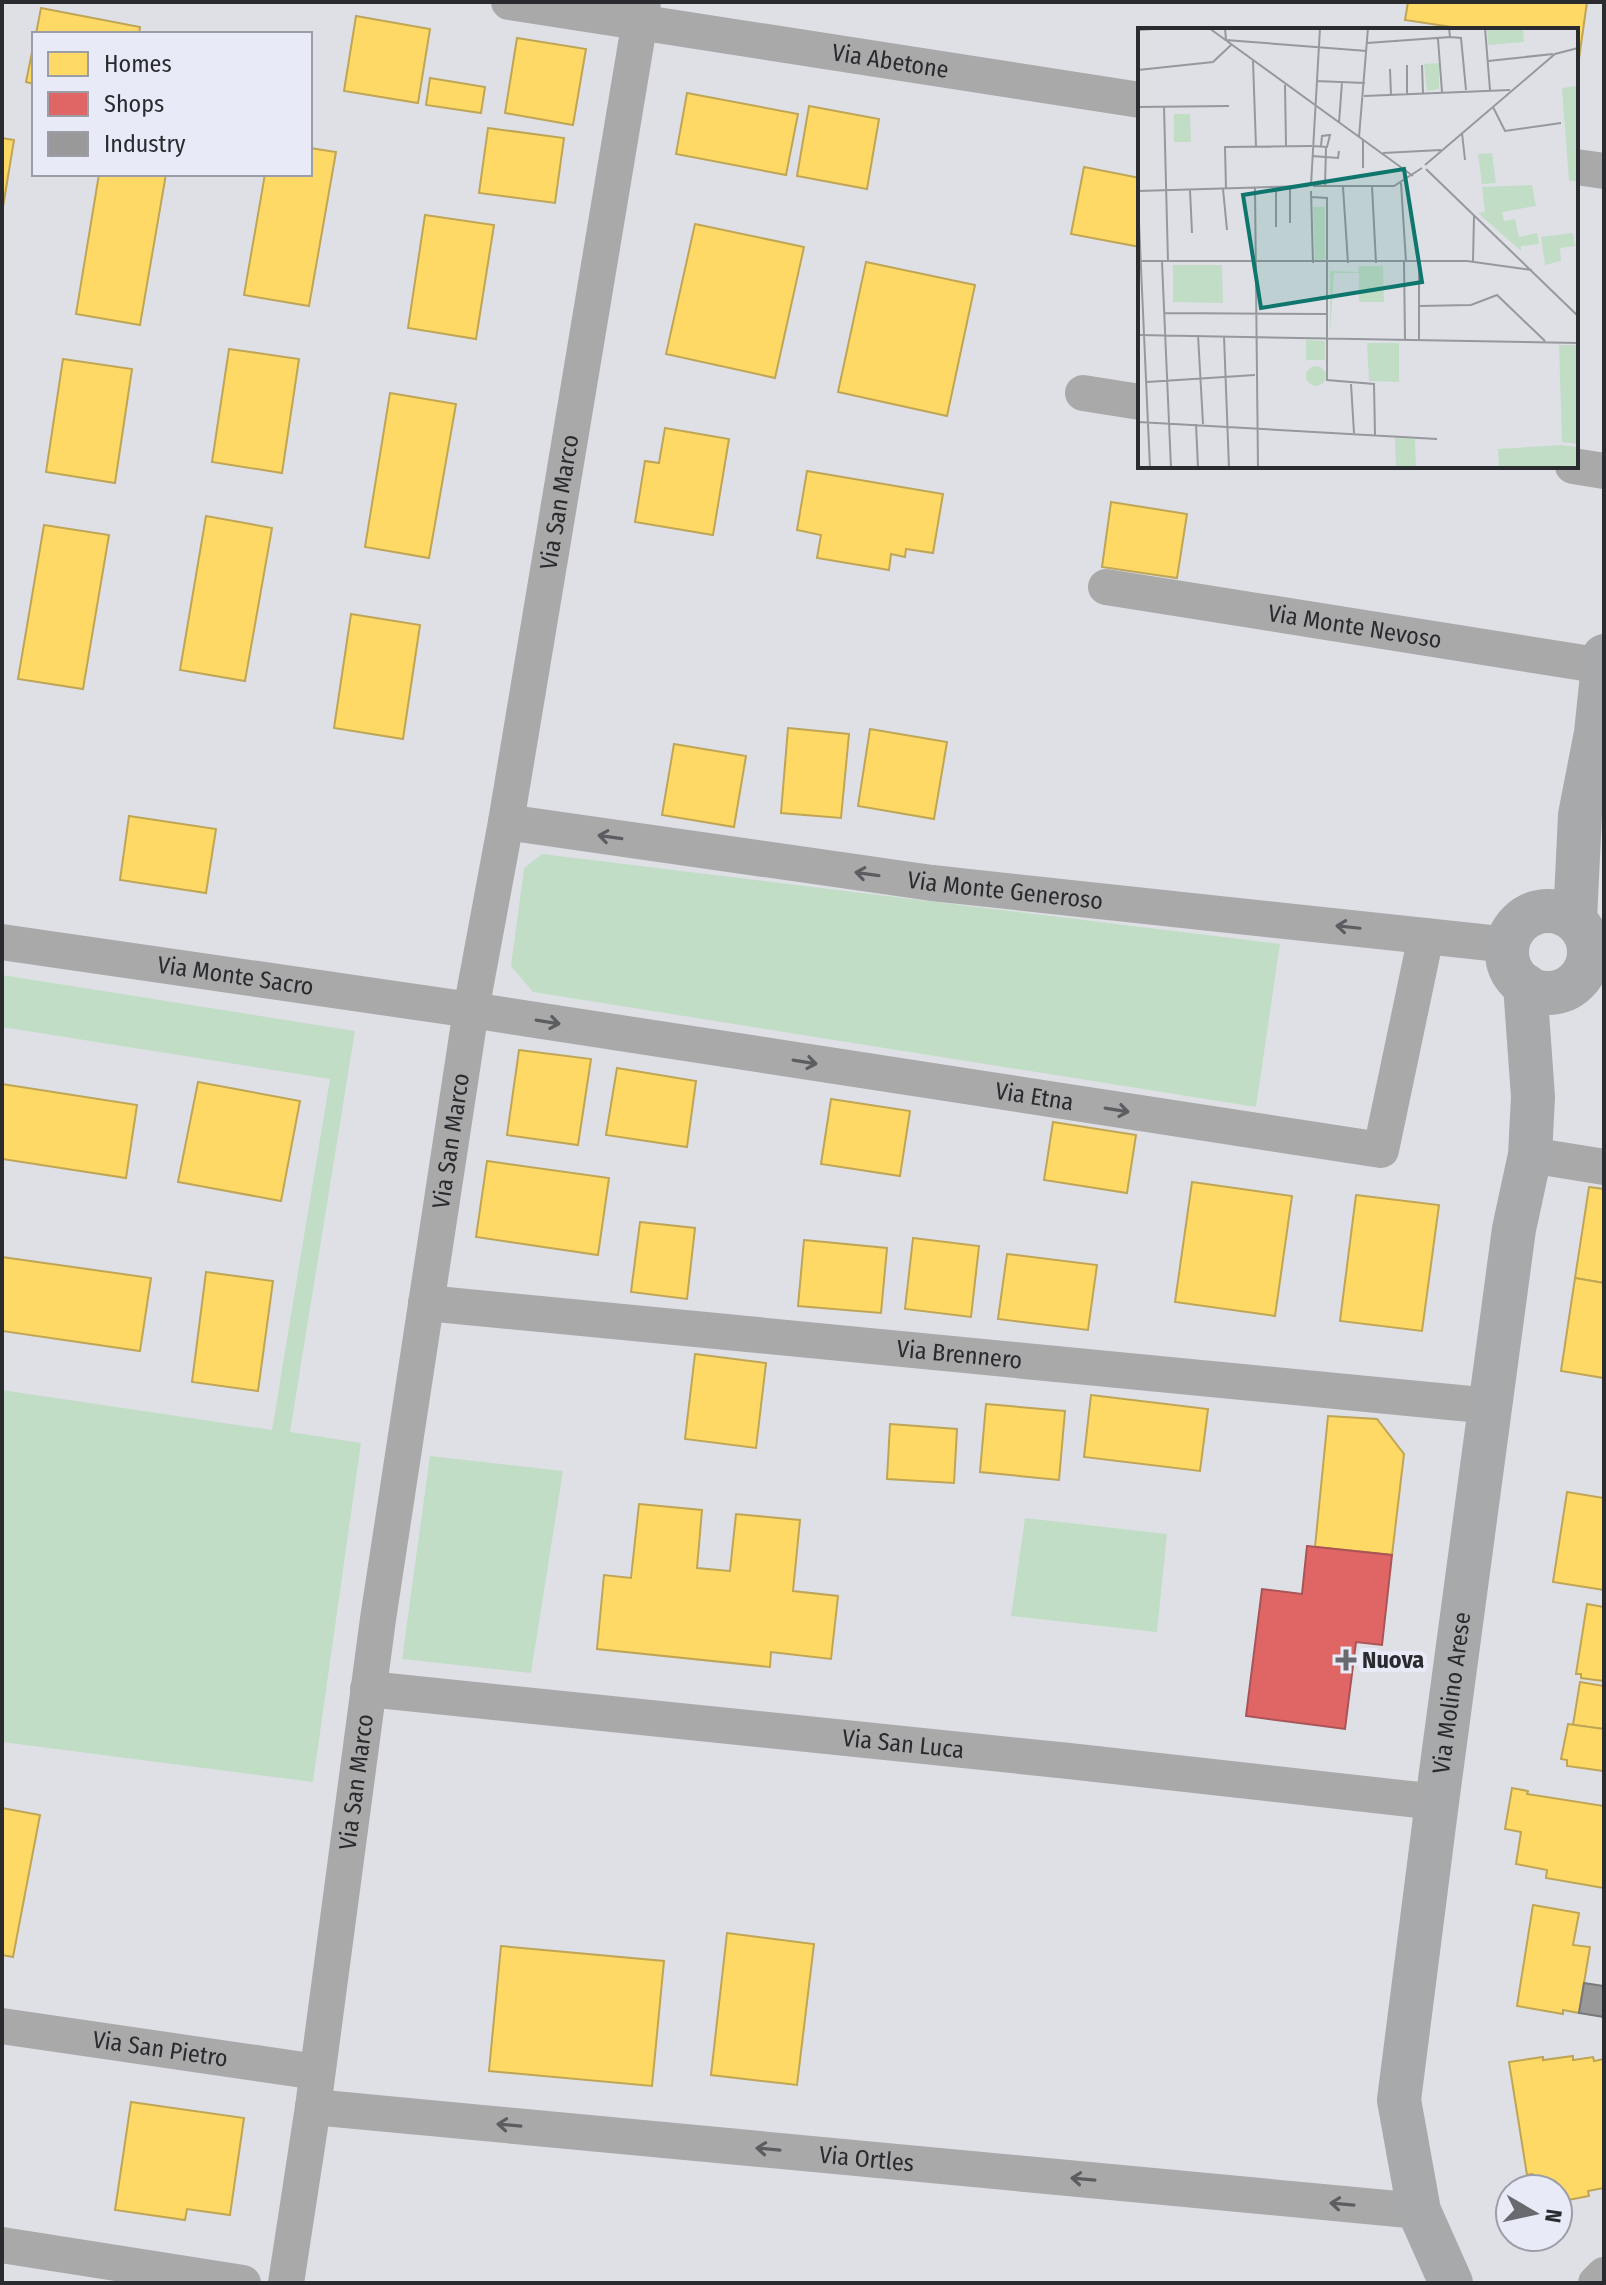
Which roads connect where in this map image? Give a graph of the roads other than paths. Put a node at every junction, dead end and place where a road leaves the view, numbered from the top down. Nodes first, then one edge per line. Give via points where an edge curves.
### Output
1 (509, 2) edge
2 (641, 12) edge
3 (1138, 100) edge
4 (1578, 167) edge
5 (1604, 171) edge
6 (1083, 393) dead end
7 (1138, 402) edge
8 (1578, 467) edge
9 (1604, 471) edge
10 (1106, 587) dead end
11 (1603, 661) edge
12 (1580, 815) junction
13 (506, 822) junction
14 (1517, 931) junction
15 (1426, 936) junction
16 (2, 942) edge
17 (1572, 962) edge
18 (471, 1010) junction
19 (1530, 1155) junction
20 (1604, 1167) edge
21 (426, 1303) junction
22 (1491, 1406) junction
23 (368, 1689) junction
24 (1437, 1802) junction
25 (2, 2026) edge
26 (315, 2090) junction
27 (1419, 2211) junction
28 (2, 2245) edge
29 (1604, 2275) edge
30 (243, 2283) edge
31 (286, 2283) edge
32 (1451, 2283) edge
33 (1596, 2283) edge

1 - 2 street, Via Abetone
2 - 3 street, Via Abetone
2 - 13 street, Via San Marco
4 - 5 street
6 - 7 street
8 - 9 street
10 - 11 street, Via Monte Nevoso
11 - 12 street, Via Molino Arese
12 - 14 street, Via Molino Arese
12 - 17 street, Via Molino Arese
15 -> 13 street, Via Monte Generoso via 932,883
13 - 18 street, Via San Marco
14 - 15 street, Via Monte Generoso
14 - 17 street via 1538,912 1564,914
14 - 17 street via 1510,964 1515,975
18 -> 15 street, Via Etna via 1381,1150
16 - 18 street, Via Monte Sacro
17 - 19 street, Via Molino Arese via 1533,1097
18 - 21 street, Via San Marco
19 - 20 street
19 - 22 street, Via Molino Arese via 1514,1229
21 - 22 street, Via Brennero
21 - 23 street, Via San Marco
22 - 24 street, Via Molino Arese
23 - 24 street, Via San Luca
23 - 26 street, Via San Marco
24 - 27 street, Via Molino Arese via 1399,2100
25 - 26 street, Via San Pietro
27 -> 26 street, Via Ortles
26 - 31 street, Via San Marco
27 - 32 street, Via Molino Arese
28 - 30 street
29 - 33 street

